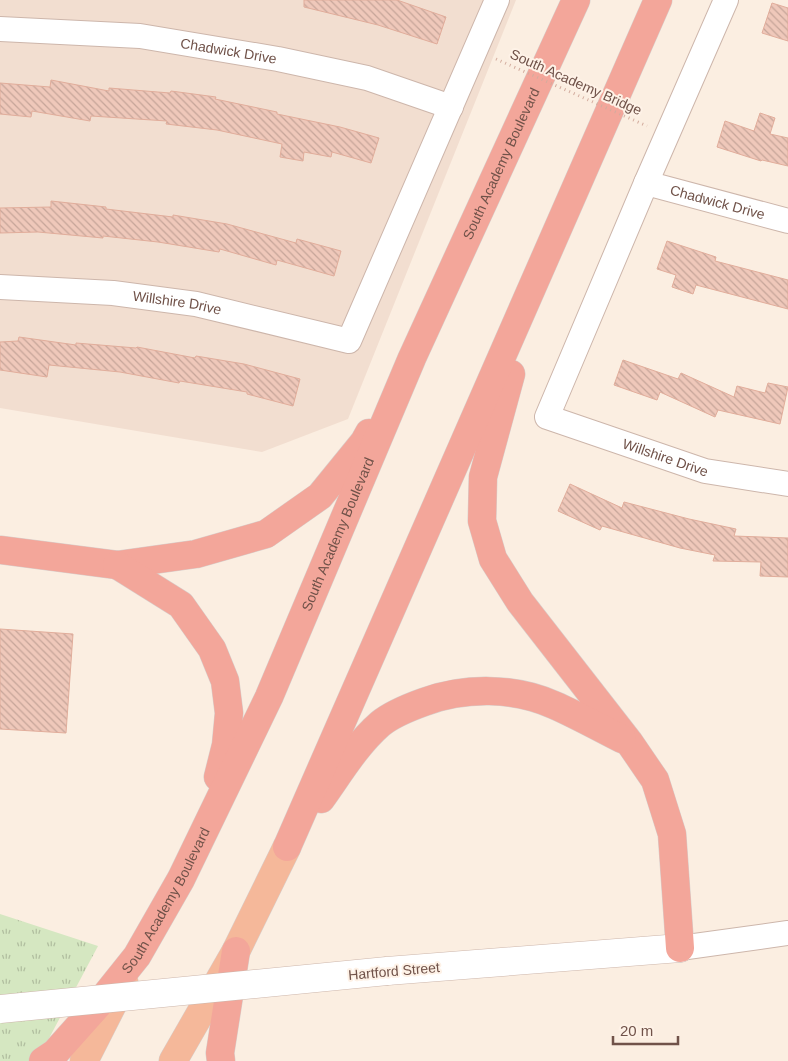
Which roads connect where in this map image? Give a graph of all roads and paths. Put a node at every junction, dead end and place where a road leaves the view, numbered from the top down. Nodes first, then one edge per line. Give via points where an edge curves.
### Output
1 (497, 0) edge
2 (576, 0) edge
3 (658, 0) edge
4 (726, 0) edge
5 (0, 29) edge
6 (496, 59) dead end
7 (451, 107) junction
8 (646, 126) dead end
9 (646, 184) junction
10 (788, 221) edge
11 (534, 286) junction
12 (0, 287) edge
13 (412, 358) junction
14 (788, 484) edge
15 (0, 550) edge
16 (117, 565) junction
17 (629, 742) junction
18 (287, 847) junction
19 (181, 879) junction
20 (788, 932) edge
21 (680, 948) junction
22 (236, 951) junction
23 (137, 956) junction
24 (0, 1009) edge
25 (43, 1061) edge
26 (84, 1061) edge
27 (173, 1061) edge
28 (221, 1061) edge

1 - 7 street
2 - 13 highway, South Academy Boulevard
3 - 11 highway
4 - 9 street
5 - 7 street, Chadwick Drive via 140,36 278,58 367,78
6 - 8 path, South Academy Bridge, bridge
7 - 12 street, Willshire Drive via 350,341 196,304 113,293
9 - 10 street, Chadwick Drive
9 - 14 street, Willshire Drive via 547,416 704,472
11 - 17 highway via 483,476 482,521 493,560 520,602
11 - 18 highway
13 - 16 highway via 364,442 320,496 266,534 196,554
13 - 19 highway, South Academy Boulevard via 269,697
15 - 16 highway
16 - 19 highway via 180,605 212,649 226,681 229,713 226,745 217,780
17 - 18 highway via 553,704 514,692 473,691 441,696 410,707 381,724 357,749
17 - 21 highway via 655,780 672,834
18 - 22 highway
19 - 23 highway, South Academy Boulevard
20 - 21 street, Hartford Street
21 - 24 street, Hartford Street, bridge via 387,971
22 - 27 highway
22 - 28 highway
23 - 25 highway via 91,1014 55,1053
23 - 26 highway, South Academy Boulevard

